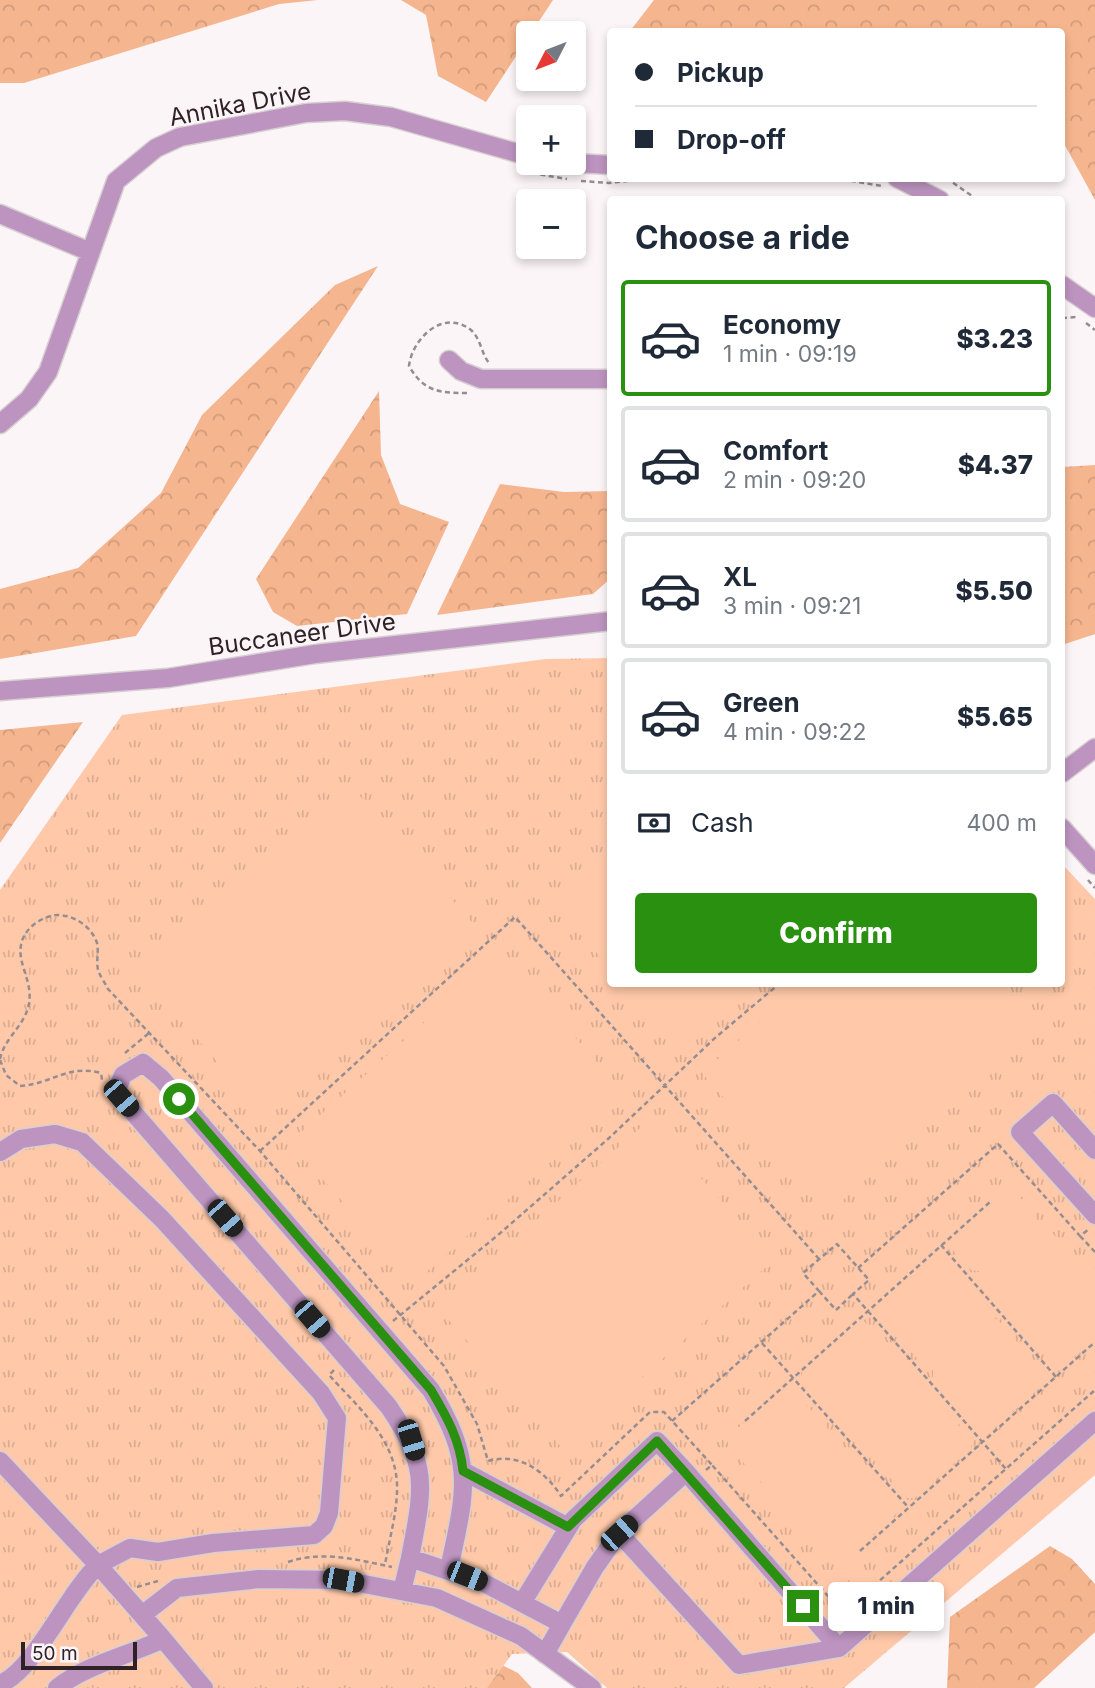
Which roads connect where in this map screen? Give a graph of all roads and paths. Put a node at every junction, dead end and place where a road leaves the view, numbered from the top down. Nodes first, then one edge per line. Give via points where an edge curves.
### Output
1 (516, 153) edge
2 (586, 164) edge
3 (607, 165) edge
4 (952, 182) edge
5 (892, 183) edge
6 (929, 196) edge
7 (972, 196) edge
8 (0, 214) edge
9 (88, 251) junction
10 (1065, 288) edge
11 (1095, 308) edge
12 (1076, 317) dead end
13 (1065, 318) edge
14 (449, 360) dead end
15 (607, 379) edge
16 (0, 424) edge
17 (607, 621) edge
18 (0, 691) edge
19 (1095, 748) edge
20 (1065, 771) edge
21 (1065, 831) edge
22 (1095, 866) edge
23 (776, 987) edge
24 (0, 1060) edge
25 (664, 1083) junction
26 (103, 1089) dead end
27 (1095, 1150) edge
28 (0, 1152) edge
29 (260, 1152) dead end
30 (990, 1202) dead end
31 (1094, 1221) edge
32 (1080, 1236) junction
33 (941, 1245) junction
34 (1095, 1252) edge
35 (820, 1259) junction
36 (858, 1268) junction
37 (819, 1291) junction
38 (853, 1294) junction
39 (868, 1311) junction
40 (400, 1315) junction
41 (381, 1331) junction
42 (761, 1342) junction
43 (1095, 1342) edge
44 (347, 1359) junction
45 (1056, 1377) junction
46 (793, 1378) junction
47 (672, 1421) junction
48 (745, 1421) dead end
49 (1095, 1421) edge
50 (983, 1442) junction
51 (0, 1461) edge
52 (712, 1465) dead end
53 (1006, 1469) dead end
54 (463, 1471) junction
55 (686, 1472) junction
56 (908, 1507) junction
57 (568, 1527) junction
58 (619, 1533) junction
59 (860, 1551) dead end
60 (410, 1558) junction
61 (98, 1565) junction
62 (385, 1565) dead end
63 (449, 1569) junction
64 (402, 1591) junction
65 (522, 1604) junction
66 (142, 1615) junction
67 (562, 1624) junction
68 (163, 1639) junction
69 (839, 1648) junction
70 (545, 1654) junction
71 (0, 1684) edge
72 (58, 1688) edge
73 (204, 1688) edge
74 (592, 1688) edge

1 - 9 street, Annika Drive via 391,117 345,111 306,113 180,137 156,148 116,181
2 - 3 street
4 - 7 path
5 - 6 street
8 - 9 street
9 - 16 street, Annika Drive via 48,372 29,399
10 - 11 street
12 - 13 path
14 - 15 street via 481,379
17 - 18 street, Buccaneer Drive via 329,652 168,678
19 - 20 street
21 - 22 street
23 - 25 path
24 - 26 path via 6,1075 20,1086 41,1085 82,1068 101,1073
25 - 29 path via 515,917
25 - 35 path
25 - 40 path via 608,1139
27 - 31 street via 1053,1103 1020,1132
28 - 61 street via 21,1139 55,1134 82,1142 162,1219 321,1393 337,1418 330,1513 314,1535 158,1552 130,1548
30 - 33 path
31 - 32 path
32 - 34 path
32 - 36 path via 998,1144
33 - 39 path
33 - 45 path
35 - 36 path via 837,1244
35 - 37 path via 803,1273
36 - 38 path via 869,1280
37 - 38 path via 835,1310
37 - 42 path
38 - 39 path
39 - 46 path
39 - 50 path
40 - 41 path
40 - 47 path via 460,1390 488,1461 500,1457 520,1461 547,1475 561,1496 650,1412 664,1412
41 - 44 street via 161,1078 143,1063 133,1067 118,1087 119,1096
41 - 54 street via 431,1390 449,1420
42 - 46 path
42 - 47 path
43 - 45 path
44 - 60 street via 411,1440 421,1472
44 - 62 path via 329,1375 382,1435 397,1484
45 - 50 path
46 - 48 path
46 - 56 path
47 - 52 path
49 - 69 street
50 - 53 path
50 - 56 path
51 - 61 street
54 - 57 street
54 - 63 street
55 - 57 street via 657,1441
55 - 58 street
55 - 69 street
56 - 59 path
57 - 65 street
58 - 67 street
58 - 69 street via 739,1665
60 - 63 street
60 - 64 street
61 - 66 street
61 - 71 street via 82,1580 18,1673
63 - 65 street
64 - 66 street via 343,1580 259,1579 177,1588
64 - 70 street via 437,1598 521,1636
65 - 67 street
66 - 68 street
67 - 70 street
68 - 72 street via 75,1674
68 - 73 street
70 - 74 street

